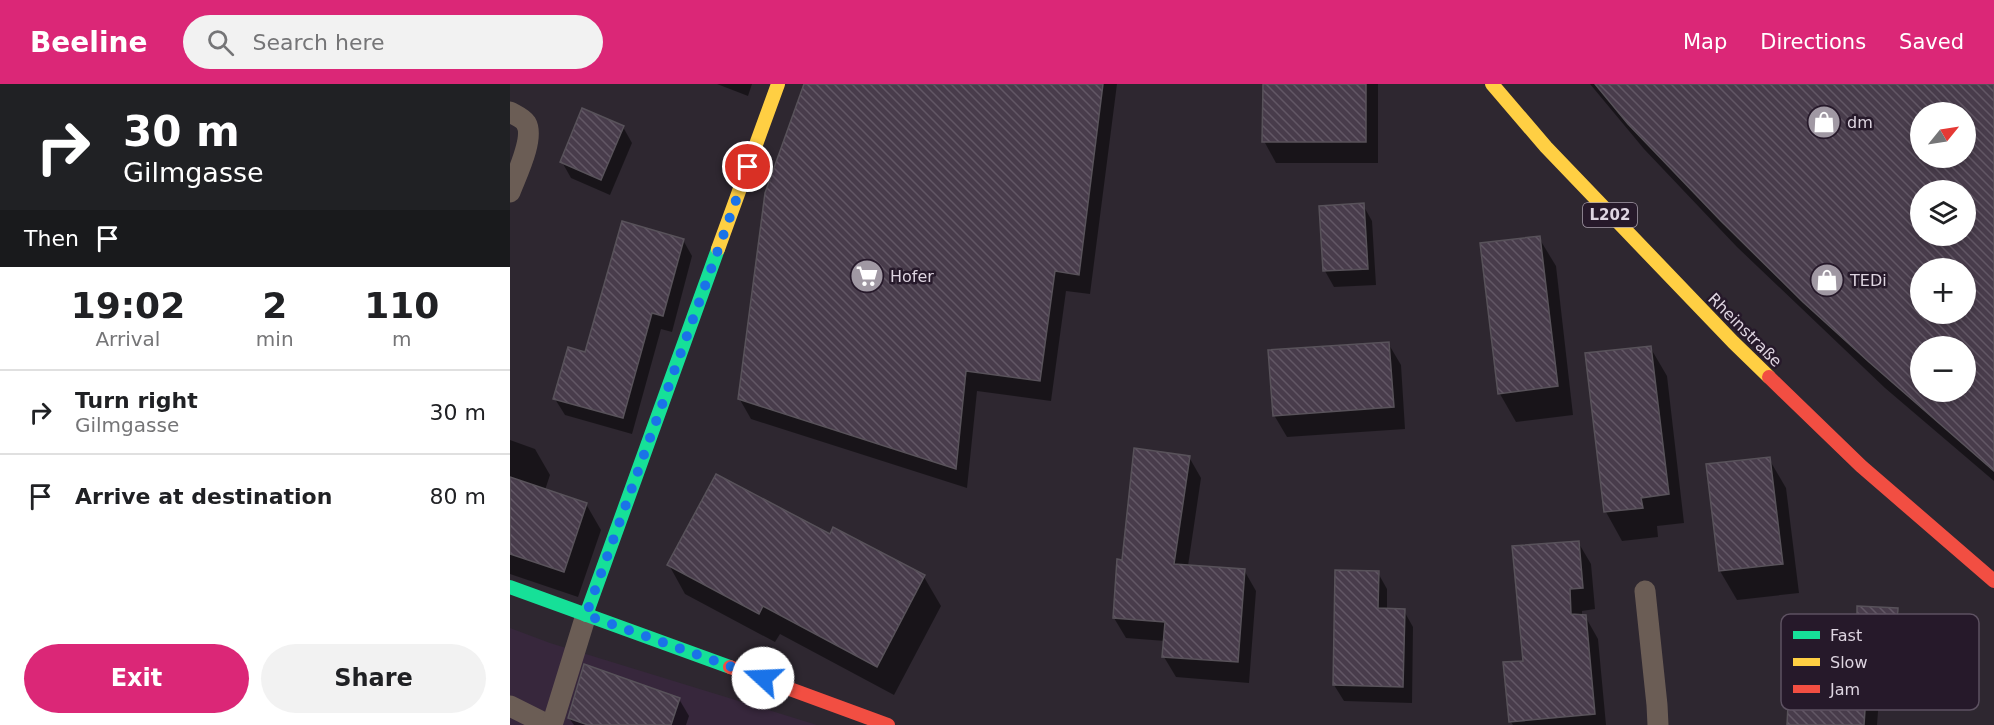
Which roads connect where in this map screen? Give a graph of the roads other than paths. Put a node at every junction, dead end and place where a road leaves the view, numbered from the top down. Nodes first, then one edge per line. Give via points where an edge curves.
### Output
1 (778, 84) edge
2 (1492, 84) edge
3 (510, 112) edge
4 (510, 192) edge
5 (1994, 581) edge
6 (510, 587) edge
7 (1645, 591) dead end
8 (586, 615) junction
9 (829, 702) junction
10 (510, 706) edge
11 (550, 725) edge
12 (825, 725) edge
13 (888, 725) edge
14 (1658, 725) edge

1 - 8 street
2 - 5 street, Rheinstraße / L202 via 1546,147 1733,342 1861,466
3 - 4 lane via 525,121 529,130
6 - 8 street
7 - 14 lane
8 - 9 street
8 - 11 lane
9 - 12 lane
9 - 13 street
10 - 11 lane

